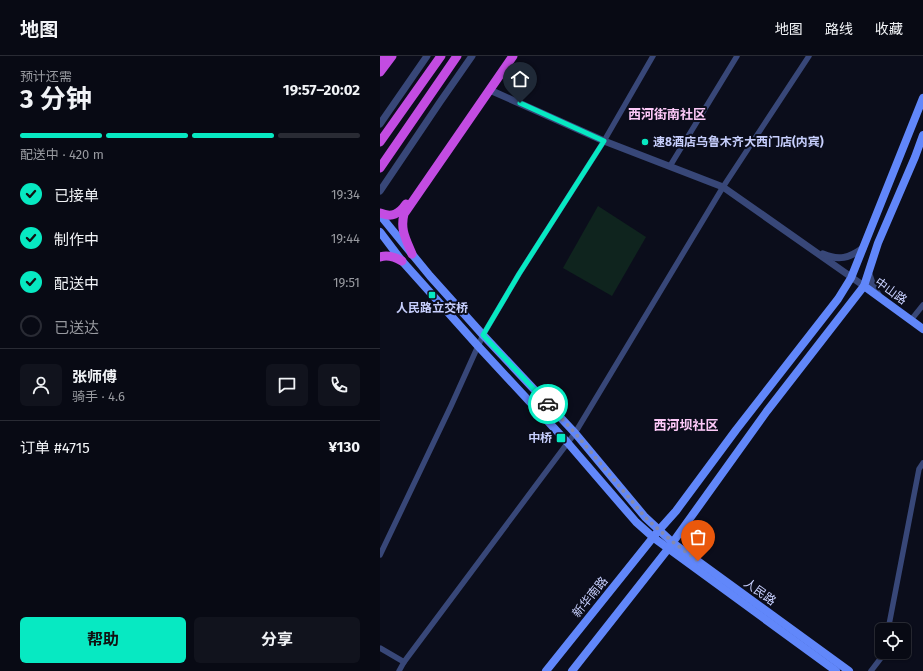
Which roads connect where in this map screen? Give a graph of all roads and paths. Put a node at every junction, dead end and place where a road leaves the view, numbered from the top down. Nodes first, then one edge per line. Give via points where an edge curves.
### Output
1 (384, 56) edge
2 (392, 56) edge
3 (427, 56) edge
4 (441, 56) edge
5 (457, 56) edge
6 (472, 56) edge
7 (508, 56) edge
8 (512, 56) edge
9 (653, 56) edge
10 (737, 56) edge
11 (809, 56) edge
12 (380, 61) edge
13 (380, 72) edge
14 (492, 91) dead end
15 (923, 98) edge
16 (380, 124) edge
17 (923, 135) edge
18 (604, 141) junction
19 (380, 142) edge
20 (670, 166) junction
21 (380, 168) edge
22 (723, 187) junction
23 (380, 191) edge
24 (380, 214) edge
25 (380, 232) edge
26 (863, 248) junction
27 (812, 250) junction
28 (412, 254) junction
29 (380, 257) edge
30 (402, 261) junction
31 (869, 274) junction
32 (852, 278) junction
33 (864, 286) junction
34 (888, 304) junction
35 (923, 305) edge
36 (911, 320) junction
37 (923, 329) edge
38 (483, 335) junction
39 (478, 346) junction
40 (575, 433) junction
41 (567, 442) junction
42 (923, 463) edge
43 (659, 530) junction
44 (654, 538) junction
45 (671, 546) junction
46 (380, 555) edge
47 (889, 623) edge
48 (380, 648) edge
49 (880, 659) edge
50 (404, 662) junction
51 (398, 671) edge
52 (546, 671) edge
53 (572, 671) edge
54 (836, 671) edge
55 (849, 671) edge
56 (872, 671) edge

1 - 12 highway
2 - 13 highway
3 - 16 street
4 - 19 highway
5 - 21 highway
6 - 23 street
7 - 24 highway via 402,209 392,215
8 - 28 highway via 404,214 402,229
9 - 18 street
10 - 20 street
11 - 22 street
14 - 18 street
15 - 26 main road, 新华南路
17 - 31 main road via 878,243
18 - 20 street
18 - 38 street
20 - 22 street
22 - 27 street
22 - 40 street
24 - 28 main road, 人民路
25 - 30 main road, 人民路
26 - 27 street via 854,255 843,258 831,258
26 - 32 main road, 新华南路
27 - 32 street
28 - 38 main road, 人民路
29 - 30 highway via 395,257
30 - 39 main road, 人民路
31 - 33 main road
31 - 34 street via 879,296
32 - 33 street
32 - 43 main road, 新华南路
33 - 34 main road, 中山路
33 - 45 main road via 767,411
34 - 36 main road, 中山路
35 - 36 street
36 - 37 main road, 中山路
38 - 39 street
38 - 40 main road, 人民路
39 - 41 main road, 人民路
39 - 46 street
40 - 41 street
40 - 43 main road, 人民路 via 645,517
41 - 44 main road, 人民路 via 636,522
41 - 50 street
42 - 47 street via 919,469
43 - 44 main road, 新华南路
43 - 45 main road, 人民路
44 - 45 main road, 人民路
44 - 52 main road, 新华南路
45 - 53 main road
45 - 54 main road, 人民路
45 - 55 main road, 人民路
48 - 50 street
49 - 56 street
50 - 51 street

